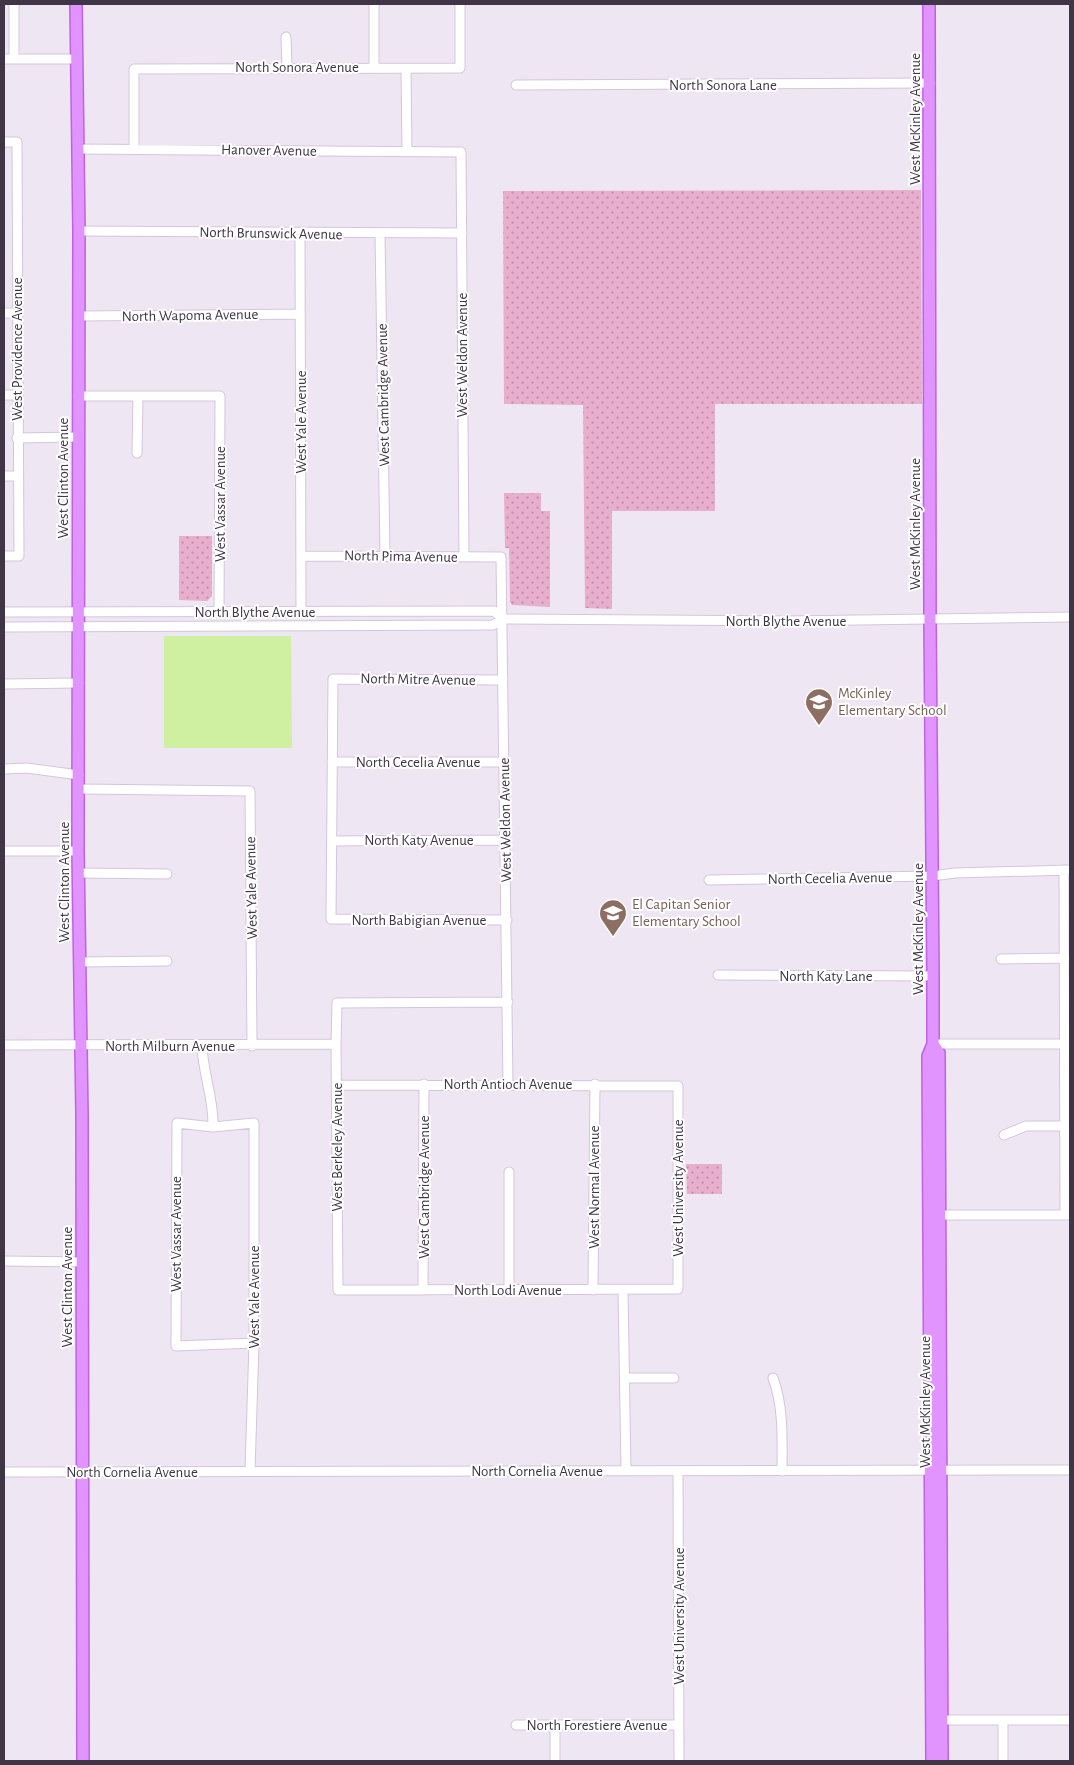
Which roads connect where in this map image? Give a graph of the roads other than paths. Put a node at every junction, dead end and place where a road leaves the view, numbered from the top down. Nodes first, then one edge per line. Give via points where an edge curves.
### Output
1 (14, 4) edge
2 (76, 4) edge
3 (374, 4) edge
4 (460, 4) edge
5 (929, 4) edge
6 (286, 37) dead end
7 (4, 59) edge
8 (14, 59) junction
9 (77, 59) junction
10 (374, 67) junction
11 (287, 68) junction
12 (406, 70) junction
13 (930, 84) junction
14 (516, 85) dead end
15 (4, 142) edge
16 (78, 149) junction
17 (134, 149) junction
18 (407, 152) junction
19 (461, 152) joint
20 (79, 231) junction
21 (300, 233) junction
22 (462, 233) junction
23 (380, 234) junction
24 (4, 313) edge
25 (17, 313) junction
26 (300, 314) junction
27 (79, 316) junction
28 (4, 395) edge
29 (17, 395) junction
30 (78, 396) junction
31 (138, 396) junction
32 (78, 437) junction
33 (17, 438) junction
34 (137, 452) dead end
35 (4, 476) edge
36 (18, 476) junction
37 (385, 555) junction
38 (4, 556) edge
39 (301, 556) junction
40 (464, 557) junction
41 (501, 557) joint
42 (4, 612) edge
43 (78, 612) junction
44 (219, 612) junction
45 (301, 612) junction
46 (1070, 617) edge
47 (502, 619) junction
48 (930, 619) junction
49 (78, 626) junction
50 (4, 627) edge
51 (503, 680) junction
52 (80, 682) junction
53 (4, 684) edge
54 (332, 762) junction
55 (504, 762) junction
56 (4, 769) edge
57 (80, 775) junction
58 (80, 789) junction
59 (332, 840) junction
60 (506, 840) junction
61 (4, 851) edge
62 (78, 851) junction
63 (1067, 870) edge
64 (79, 873) junction
65 (168, 874) dead end
66 (932, 876) junction
67 (709, 880) dead end
68 (507, 920) junction
69 (1065, 958) junction
70 (1000, 959) dead end
71 (168, 961) dead end
72 (79, 962) junction
73 (718, 976) dead end
74 (933, 976) junction
75 (508, 1002) junction
76 (1068, 1003) edge
77 (336, 1044) junction
78 (933, 1044) junction
79 (1066, 1044) junction
80 (4, 1045) edge
81 (80, 1046) junction
82 (202, 1046) junction
83 (252, 1046) junction
84 (424, 1084) junction
85 (508, 1084) junction
86 (595, 1084) junction
87 (337, 1085) junction
88 (678, 1086) joint
89 (1066, 1126) junction
90 (213, 1127) junction
91 (1004, 1135) dead end
92 (508, 1172) dead end
93 (940, 1215) junction
94 (1068, 1215) edge
95 (4, 1261) edge
96 (82, 1262) junction
97 (338, 1290) joint
98 (423, 1290) junction
99 (510, 1290) junction
100 (593, 1290) junction
101 (623, 1290) junction
102 (678, 1290) joint
103 (254, 1343) junction
104 (625, 1378) junction
105 (674, 1378) dead end
106 (773, 1378) dead end
107 (936, 1470) junction
108 (1070, 1470) edge
109 (250, 1471) junction
110 (626, 1471) junction
111 (678, 1471) junction
112 (782, 1471) junction
113 (4, 1472) edge
114 (82, 1472) junction
115 (942, 1720) junction
116 (1003, 1720) junction
117 (1070, 1720) edge
118 (516, 1725) dead end
119 (555, 1725) junction
120 (679, 1725) junction
121 (83, 1761) edge
122 (555, 1761) edge
123 (679, 1761) edge
124 (932, 1761) edge
125 (942, 1761) edge
126 (1003, 1761) edge

1 - 8 street
2 - 9 main road, West Clinton Avenue
3 - 10 street
4 - 12 street, North Sonora Avenue via 460,68
5 - 13 main road, West McKinley Avenue
6 - 11 street
7 - 8 street
8 - 9 street
9 - 16 main road, West Clinton Avenue
10 - 11 street, North Sonora Avenue
10 - 12 street, North Sonora Avenue
11 - 17 street, North Sonora Avenue via 134,68
12 - 18 street
13 - 14 street, North Sonora Lane
13 - 48 main road, West McKinley Avenue
15 - 25 street, West Providence Avenue via 17,142
16 - 17 street, Hanover Avenue
16 - 20 main road, West Clinton Avenue
17 - 18 street, Hanover Avenue
18 - 19 street, Hanover Avenue
19 - 22 street, West Weldon Avenue
20 - 21 street, North Brunswick Avenue
20 - 27 main road, West Clinton Avenue
21 - 23 street, North Brunswick Avenue
21 - 26 street, West Yale Avenue
22 - 23 street, North Brunswick Avenue
22 - 40 street, West Weldon Avenue
23 - 37 street, West Cambridge Avenue
24 - 25 street
25 - 29 street, West Providence Avenue
26 - 27 street, North Wapoma Avenue
26 - 39 street, West Yale Avenue
27 - 30 main road, West Clinton Avenue
28 - 29 street
29 - 33 street, West Providence Avenue
30 - 31 street
30 - 32 main road, West Clinton Avenue
31 - 34 street
31 - 44 street, West Vassar Avenue via 220,396
32 - 33 street
32 - 43 main road, West Clinton Avenue
33 - 36 street, West Providence Avenue
35 - 36 street
36 - 38 street, West Providence Avenue via 19,556
37 - 39 street, North Pima Avenue
37 - 40 street, North Pima Avenue
39 - 45 street, West Yale Avenue
40 - 41 street, North Pima Avenue
41 - 47 street, West Weldon Avenue
42 - 43 street, North Blythe Avenue
43 - 44 street, North Blythe Avenue
43 - 49 main road, West Clinton Avenue
44 - 45 street, North Blythe Avenue
45 - 47 street, North Blythe Avenue via 494,611
46 - 48 street, North Blythe Avenue
47 - 48 street, North Blythe Avenue
47 - 49 street, North Blythe Avenue via 493,625
47 - 51 street, West Weldon Avenue
48 - 66 main road, West McKinley Avenue
49 - 50 street, North Blythe Avenue
49 - 52 main road, West Clinton Avenue
51 - 54 street, North Mitre Avenue via 333,679
51 - 55 street, West Weldon Avenue
52 - 53 street
52 - 57 main road, West Clinton Avenue
54 - 55 street, North Cecelia Avenue
54 - 59 street
55 - 60 street, West Weldon Avenue
56 - 57 street via 27,768
57 - 58 main road, West Clinton Avenue
58 - 62 main road, West Clinton Avenue
58 - 83 street, West Yale Avenue via 250,791
59 - 60 street, North Katy Avenue
59 - 68 street, North Babigian Avenue via 331,919
60 - 68 street, West Weldon Avenue
61 - 62 street
62 - 64 main road, West Clinton Avenue
63 - 66 street, North Cecelia Avenue
63 - 69 street
64 - 65 street
64 - 72 main road, West Clinton Avenue
66 - 67 street, North Cecelia Avenue
66 - 74 main road, West McKinley Avenue
68 - 75 street, West Weldon Avenue
69 - 70 street
69 - 76 street
71 - 72 street
72 - 81 main road, West Clinton Avenue
73 - 74 street, North Katy Lane
74 - 78 main road, West McKinley Avenue
75 - 77 street, West Berkeley Avenue via 337,1003
75 - 85 street, West Weldon Avenue
76 - 79 street
77 - 83 street, North Milburn Avenue
77 - 87 street, West Berkeley Avenue
78 - 79 street
78 - 93 main road, West McKinley Avenue via 939,1053
78 - 107 main road, West McKinley Avenue via 928,1056
79 - 89 street
80 - 81 street, North Milburn Avenue
81 - 82 street, North Milburn Avenue
81 - 96 main road, West Clinton Avenue
82 - 83 street, North Milburn Avenue
82 - 90 street via 203,1069 212,1101
84 - 85 street, North Antioch Avenue
84 - 87 street, North Antioch Avenue
84 - 98 street, West Cambridge Avenue
85 - 86 street, North Antioch Avenue
86 - 88 street, North Antioch Avenue
86 - 100 street, West Normal Avenue
87 - 97 street, West Berkeley Avenue
88 - 102 street, West University Avenue
89 - 91 street via 1026,1126
89 - 94 street
90 - 103 street, West Yale Avenue via 254,1123
90 - 103 street, West Vassar Avenue via 177,1123 176,1346
92 - 99 street
93 - 94 street
93 - 107 main road, West McKinley Avenue
95 - 96 street
96 - 114 main road, West Clinton Avenue
97 - 98 street, North Lodi Avenue
98 - 99 street, North Lodi Avenue
99 - 100 street, North Lodi Avenue
100 - 101 street, North Lodi Avenue
101 - 102 street, North Lodi Avenue
101 - 104 street
103 - 109 street, West Yale Avenue
104 - 105 street
104 - 110 street
106 - 112 street via 782,1422
107 - 108 street, North Cornelia Avenue
107 - 112 street, North Cornelia Avenue
107 - 115 main road, West McKinley Avenue
107 - 124 main road, West McKinley Avenue
109 - 110 street, North Cornelia Avenue
109 - 114 street, North Cornelia Avenue
110 - 111 street, North Cornelia Avenue
111 - 112 street, North Cornelia Avenue
111 - 120 street, West University Avenue
113 - 114 street, North Cornelia Avenue
114 - 121 main road, West Clinton Avenue
115 - 116 street
115 - 125 main road, West McKinley Avenue
116 - 117 street
116 - 126 street
118 - 119 street, North Forestiere Avenue
119 - 120 street, North Forestiere Avenue
119 - 122 street
120 - 123 street, West University Avenue

